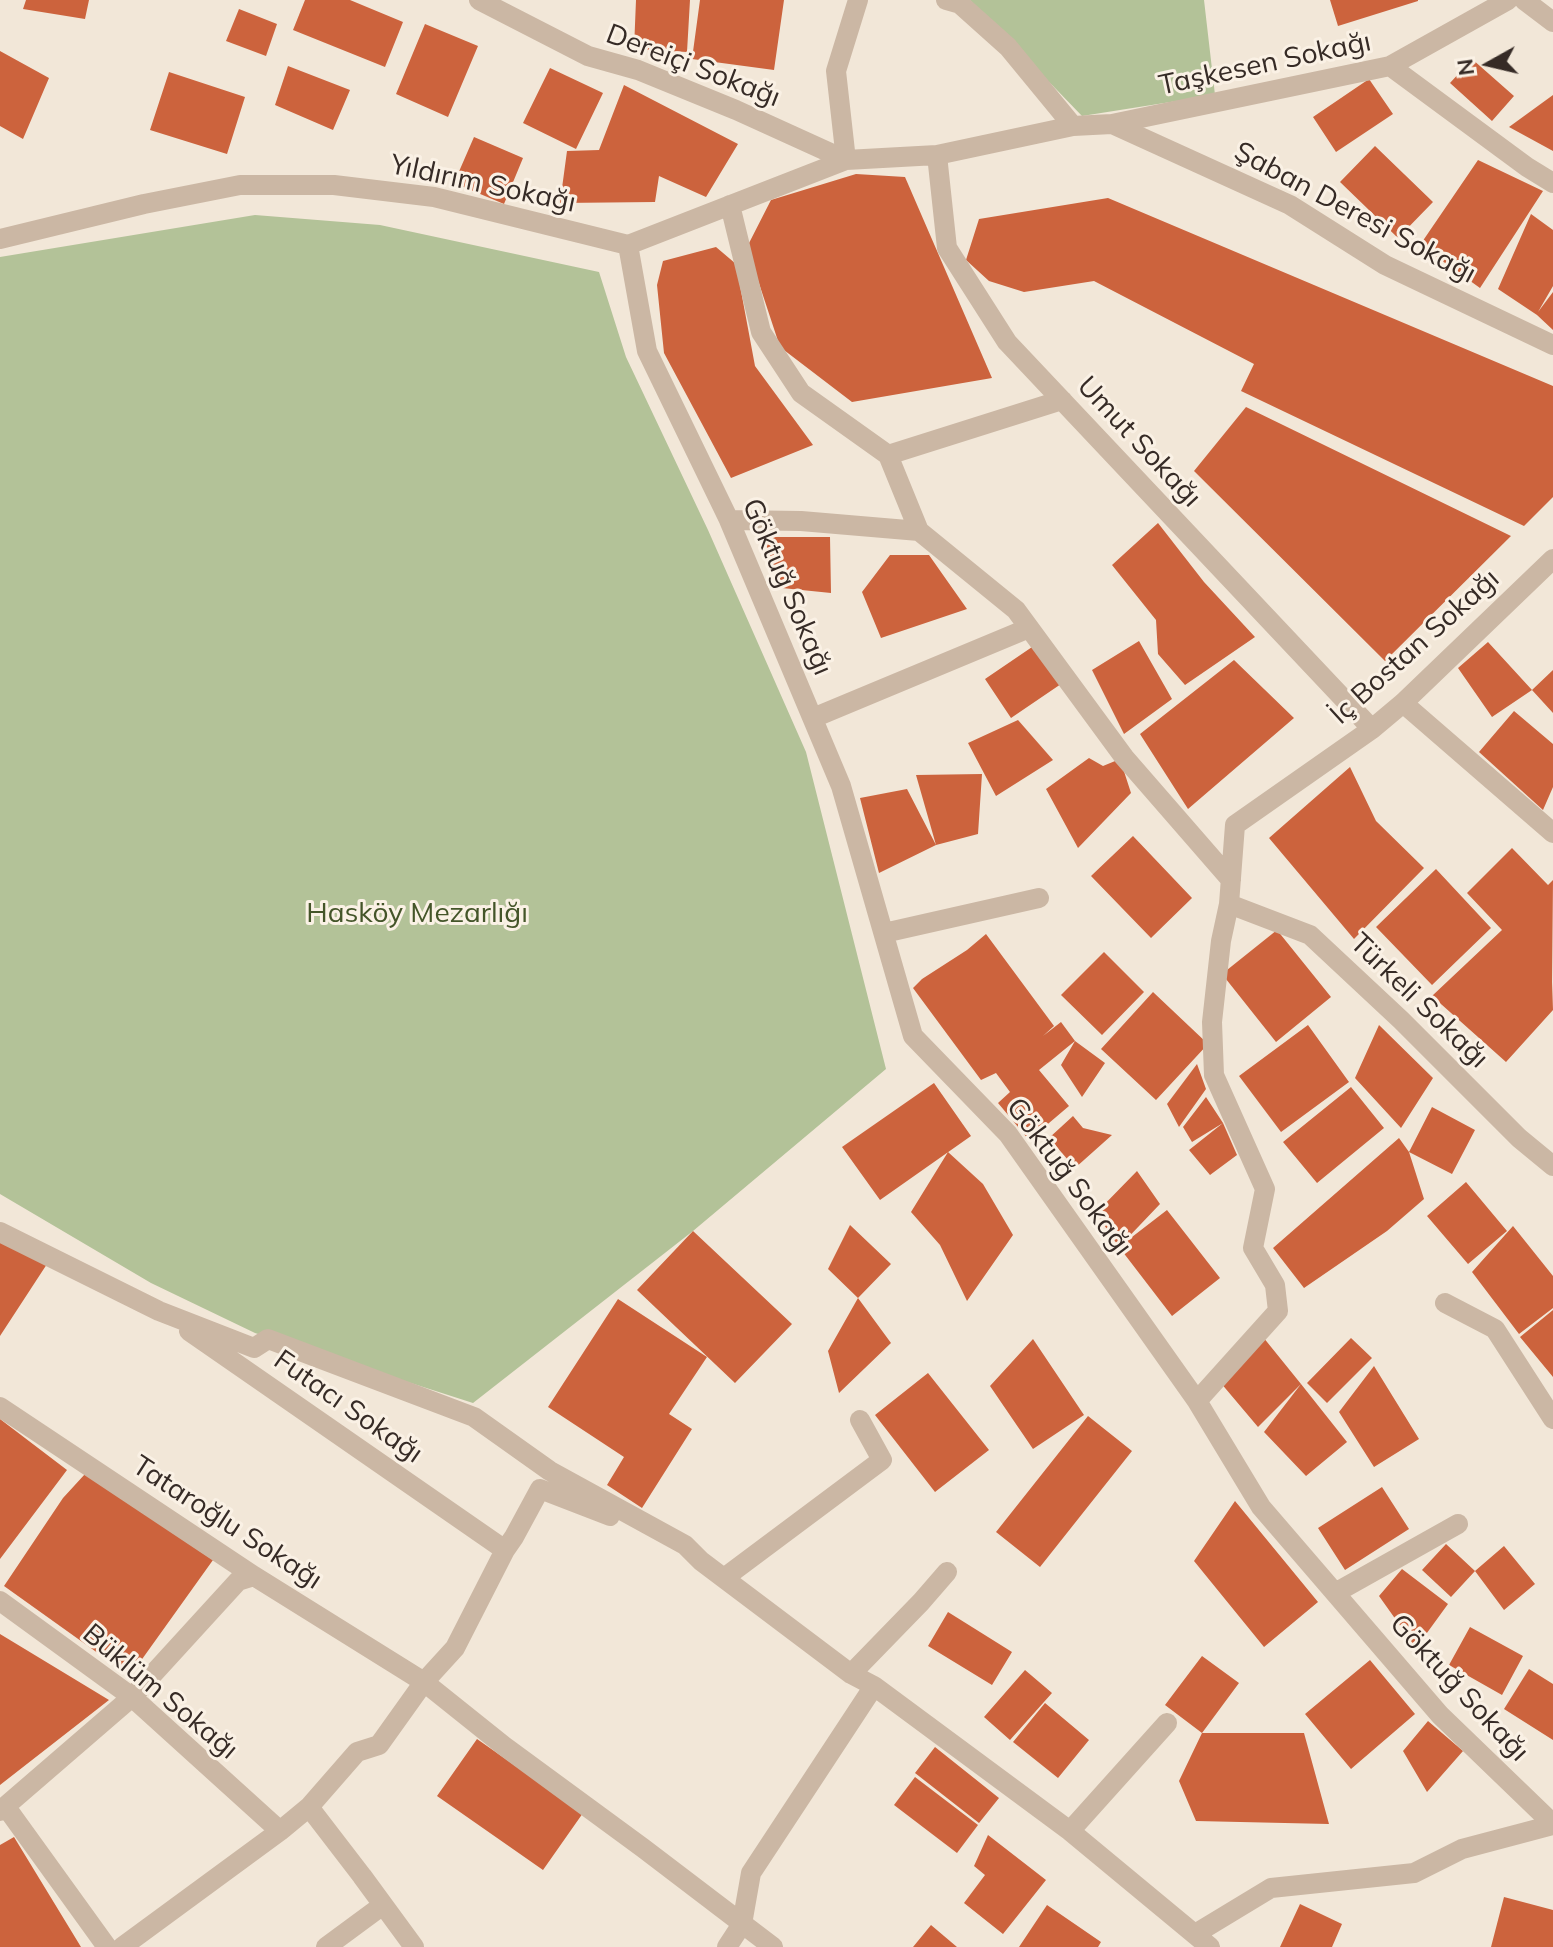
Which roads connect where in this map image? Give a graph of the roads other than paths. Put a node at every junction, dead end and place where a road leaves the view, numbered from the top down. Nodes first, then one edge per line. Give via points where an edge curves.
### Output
1 (479, 0) edge
2 (858, 0) edge
3 (946, 0) edge
4 (1508, 0) edge
5 (1524, 0) edge
6 (1553, 22) edge
7 (1390, 66) junction
8 (1112, 124) junction
9 (1073, 126) junction
10 (937, 155) junction
11 (846, 160) junction
12 (1553, 183) edge
13 (730, 205) junction
14 (0, 239) edge
15 (628, 245) junction
16 (1553, 345) edge
17 (1062, 400) junction
18 (888, 455) junction
19 (729, 520) junction
20 (919, 531) junction
21 (1553, 559) edge
22 (1029, 628) junction
23 (1403, 703) junction
24 (813, 718) junction
25 (1372, 729) junction
26 (1553, 833) edge
27 (1231, 880) junction
28 (1039, 898) dead end
29 (1229, 904) junction
30 (884, 933) junction
31 (1553, 1166) edge
32 (0, 1232) edge
33 (1445, 1303) dead end
34 (159, 1311) junction
35 (1197, 1401) junction
36 (0, 1407) edge
37 (1553, 1419) edge
38 (860, 1420) dead end
39 (1458, 1524) dead end
40 (685, 1545) junction
41 (505, 1550) junction
42 (947, 1572) dead end
43 (254, 1576) junction
44 (724, 1578) junction
45 (1335, 1593) junction
46 (0, 1601) edge
47 (851, 1674) junction
48 (424, 1682) junction
49 (874, 1686) junction
50 (132, 1697) junction
51 (1167, 1723) dead end
52 (309, 1807) junction
53 (3, 1809) edge
54 (1553, 1825) edge
55 (280, 1831) junction
56 (1070, 1831) junction
57 (383, 1905) junction
58 (742, 1924) junction
59 (1202, 1940) edge
60 (107, 1947) edge
61 (122, 1947) edge
62 (326, 1947) edge
63 (414, 1947) edge
64 (727, 1947) edge
65 (773, 1947) edge

1 - 11 street, Dereiçi Sokağı via 588,56 638,70
2 - 11 street via 836,71
3 - 9 street via 960,4 1008,47
4 - 7 street, Taşkesen Sokağı
5 - 6 street
7 - 8 street, Taşkesen Sokağı
7 - 12 street
8 - 9 street, Şaban Deresi Sokağı
8 - 16 street, Şaban Deresi Sokağı via 1290,205 1385,265
9 - 10 street, Şaban Deresi Sokağı
10 - 11 street, Şaban Deresi Sokağı
10 - 17 street, Umut Sokağı via 947,248 1007,342
11 - 13 street
13 - 15 street
13 - 18 street via 761,332 801,393
14 - 15 street, Yıldırım Sokağı via 240,185 334,185 434,197
15 - 19 street, Göktuğ Sokağı via 647,351
17 - 18 street
17 - 25 street, Umut Sokağı
18 - 20 street
19 - 20 street
19 - 24 street, Göktuğ Sokağı
20 - 22 street via 1016,610
21 - 23 street, İç Bostan Sokağı
22 - 24 street
22 - 27 street via 1124,757
23 - 25 street, İç Bostan Sokağı
23 - 26 street
24 - 30 street, Göktuğ Sokağı via 841,786
25 - 27 street, İç Bostan Sokağı via 1235,825
27 - 29 street, İç Bostan Sokağı
28 - 30 street
29 - 31 street, Türkeli Sokağı via 1310,935
29 - 35 street, İç Bostan Sokağı via 1212,1022 1214,1075 1265,1189 1253,1248 1275,1285 1278,1311
30 - 35 street, Göktuğ Sokağı via 913,1036 1008,1134
32 - 34 street
33 - 37 street via 1495,1329
34 - 40 street via 254,1348 268,1339 474,1417 550,1471
34 - 41 street, Futacı Sokağı
35 - 45 street, Göktuğ Sokağı via 1261,1507
36 - 43 street, Tataroğlu Sokağı
38 - 44 street via 882,1460
39 - 45 street
40 - 41 street via 540,1489
40 - 44 street
41 - 48 street via 455,1648
42 - 47 street
43 - 48 street, Tataroğlu Sokağı
43 - 50 street via 238,1581
44 - 47 street
45 - 54 street, Göktuğ Sokağı via 1440,1715
46 - 50 street, Büklüm Sokağı
47 - 49 street
48 - 52 street via 379,1745 357,1752
48 - 58 street, Tataroğlu Sokağı
49 - 56 street
49 - 58 street via 751,1873
50 - 53 street
50 - 55 street, Büklüm Sokağı
51 - 56 street
52 - 55 street
52 - 57 street
53 - 60 street
54 - 59 street via 1462,1849 1414,1873 1271,1888
55 - 61 street
56 - 59 street
57 - 62 street
57 - 63 street
58 - 64 street
58 - 65 street, Tataroğlu Sokağı

